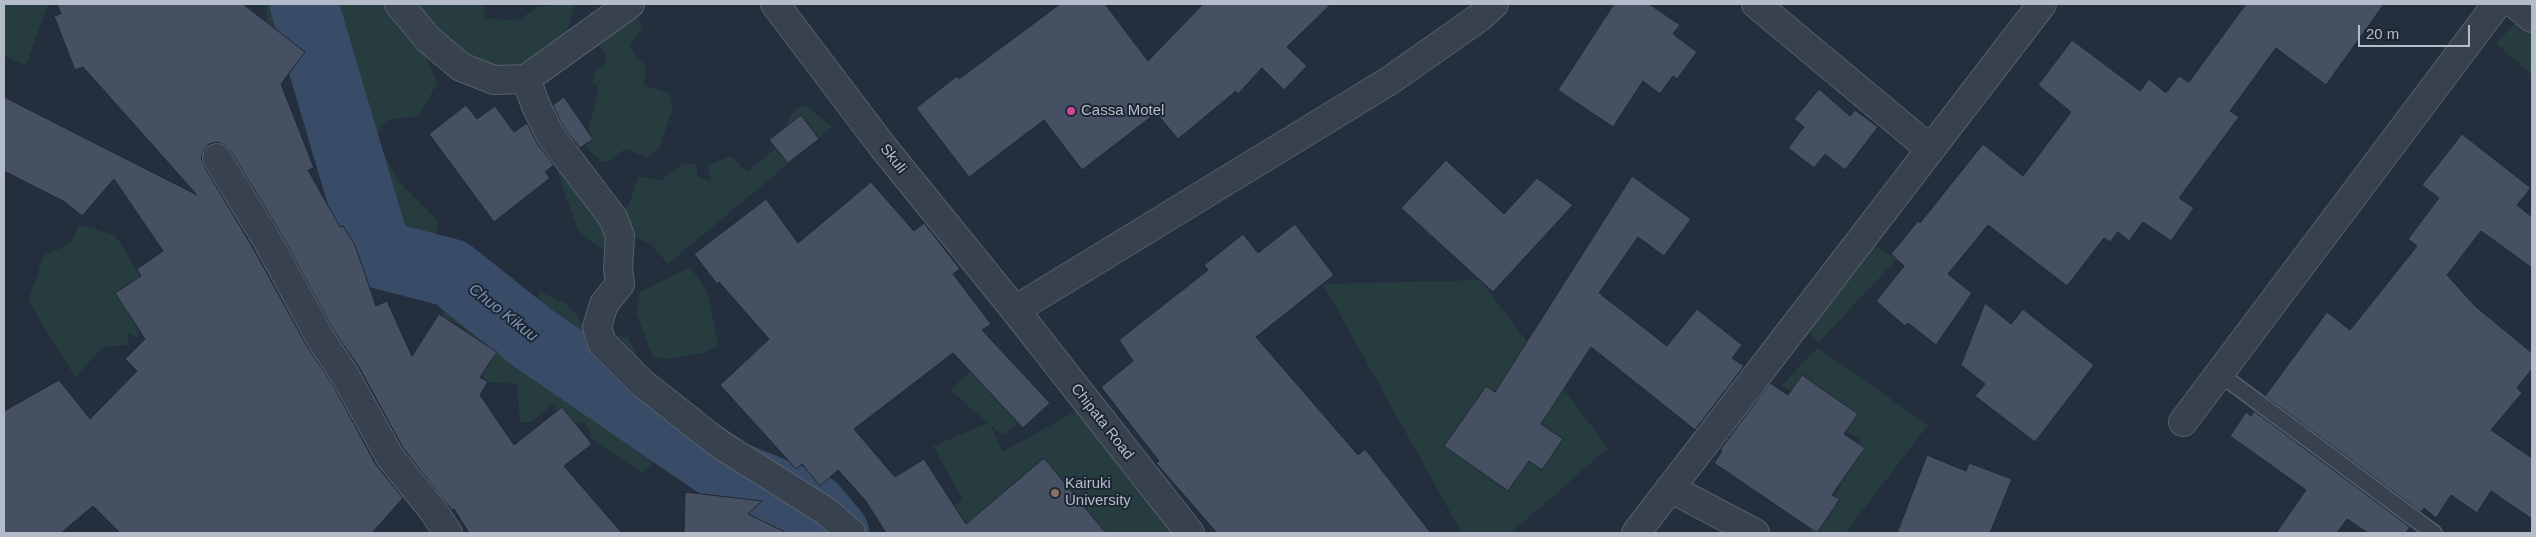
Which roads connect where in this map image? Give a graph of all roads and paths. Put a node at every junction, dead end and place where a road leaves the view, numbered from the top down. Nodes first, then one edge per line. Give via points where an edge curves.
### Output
1 (399, 4) edge
2 (630, 4) edge
3 (775, 4) edge
4 (1494, 4) edge
5 (1756, 4) edge
6 (2042, 4) edge
7 (2497, 4) edge
8 (2516, 4) edge
9 (2532, 18) edge
10 (526, 79) junction
11 (1930, 149) junction
12 (217, 158) dead end
13 (1016, 310) junction
14 (2220, 374) junction
15 (2183, 422) dead end
16 (1670, 488) junction
17 (448, 533) edge
18 (851, 533) edge
19 (1190, 533) edge
20 (1636, 533) edge
21 (1755, 533) edge
22 (2434, 533) edge

1 - 10 street via 428,39 461,67 494,80
2 - 10 street
3 - 13 street, Skuli via 883,147
4 - 13 street via 1389,81
5 - 11 street
6 - 11 street
7 - 14 street
8 - 9 street
10 - 18 street via 551,136 613,218 620,236 620,284 604,304 597,327 602,343 642,383 718,443 826,512
11 - 16 street
12 - 17 street via 267,240 322,341 346,375 390,457
13 - 19 street, Chipata Road
14 - 15 street
14 - 22 lane
16 - 20 street
16 - 21 street

